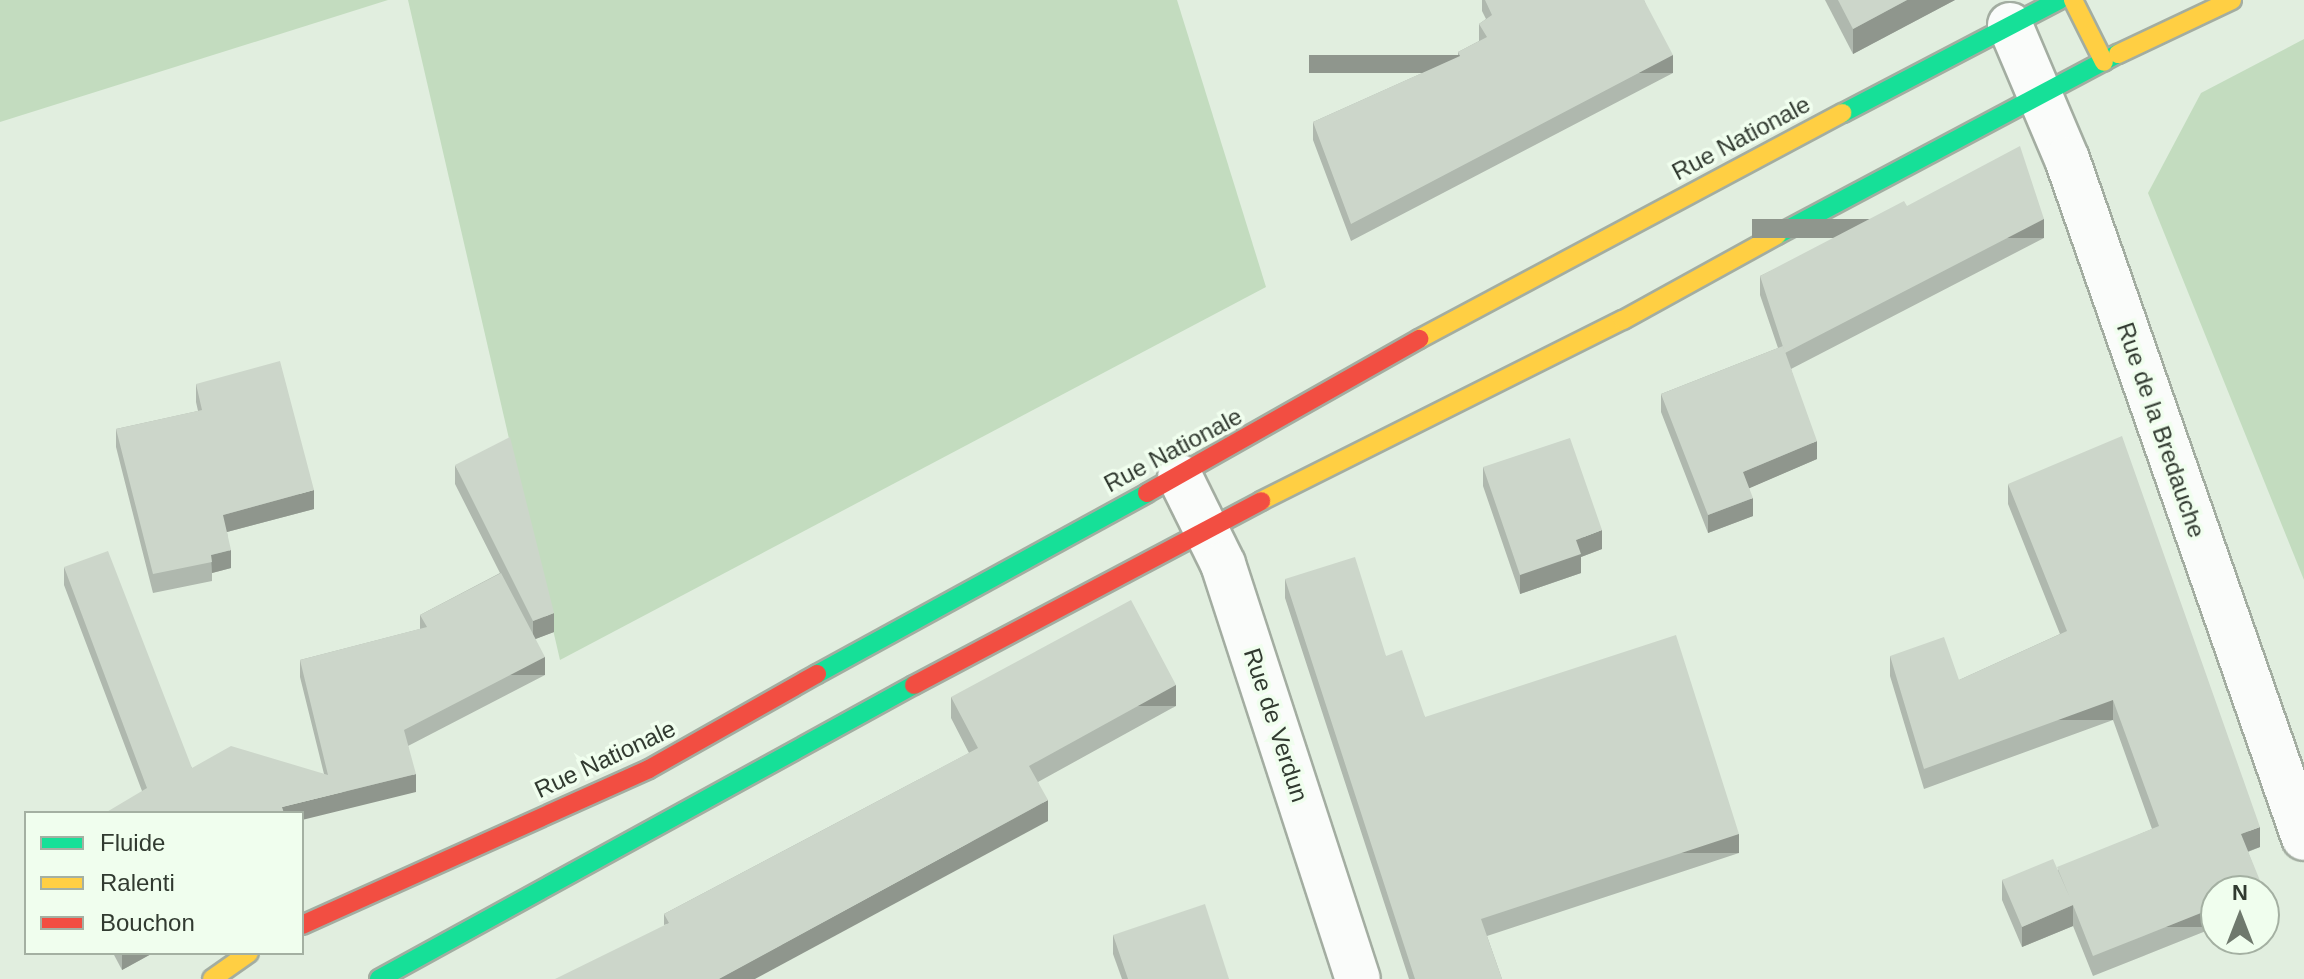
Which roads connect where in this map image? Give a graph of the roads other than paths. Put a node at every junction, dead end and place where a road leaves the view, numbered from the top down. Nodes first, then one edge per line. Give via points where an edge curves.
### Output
1 (2059, 0) edge
2 (2073, 0) edge
3 (2232, 0) edge
4 (2010, 25) junction
5 (2104, 62) junction
6 (2041, 91) junction
7 (1180, 477) junction
8 (1207, 529) junction
9 (2304, 838) edge
10 (304, 924) edge
11 (246, 955) edge
12 (212, 979) edge
13 (379, 979) edge
14 (1358, 979) edge

1 - 4 main road, Rue Nationale
2 - 5 main road
3 - 5 main road
4 - 6 street, Rue de la Bredauche
4 - 7 main road, Rue Nationale via 1493,297
5 - 6 main road
6 - 8 main road via 1623,320
6 - 9 street, Rue de la Bredauche
7 - 8 street, Rue de Verdun
7 - 10 main road, Rue Nationale via 1080,526 649,769
8 - 13 main road via 1108,578
8 - 14 street, Rue de Verdun via 1223,564
11 - 12 main road

